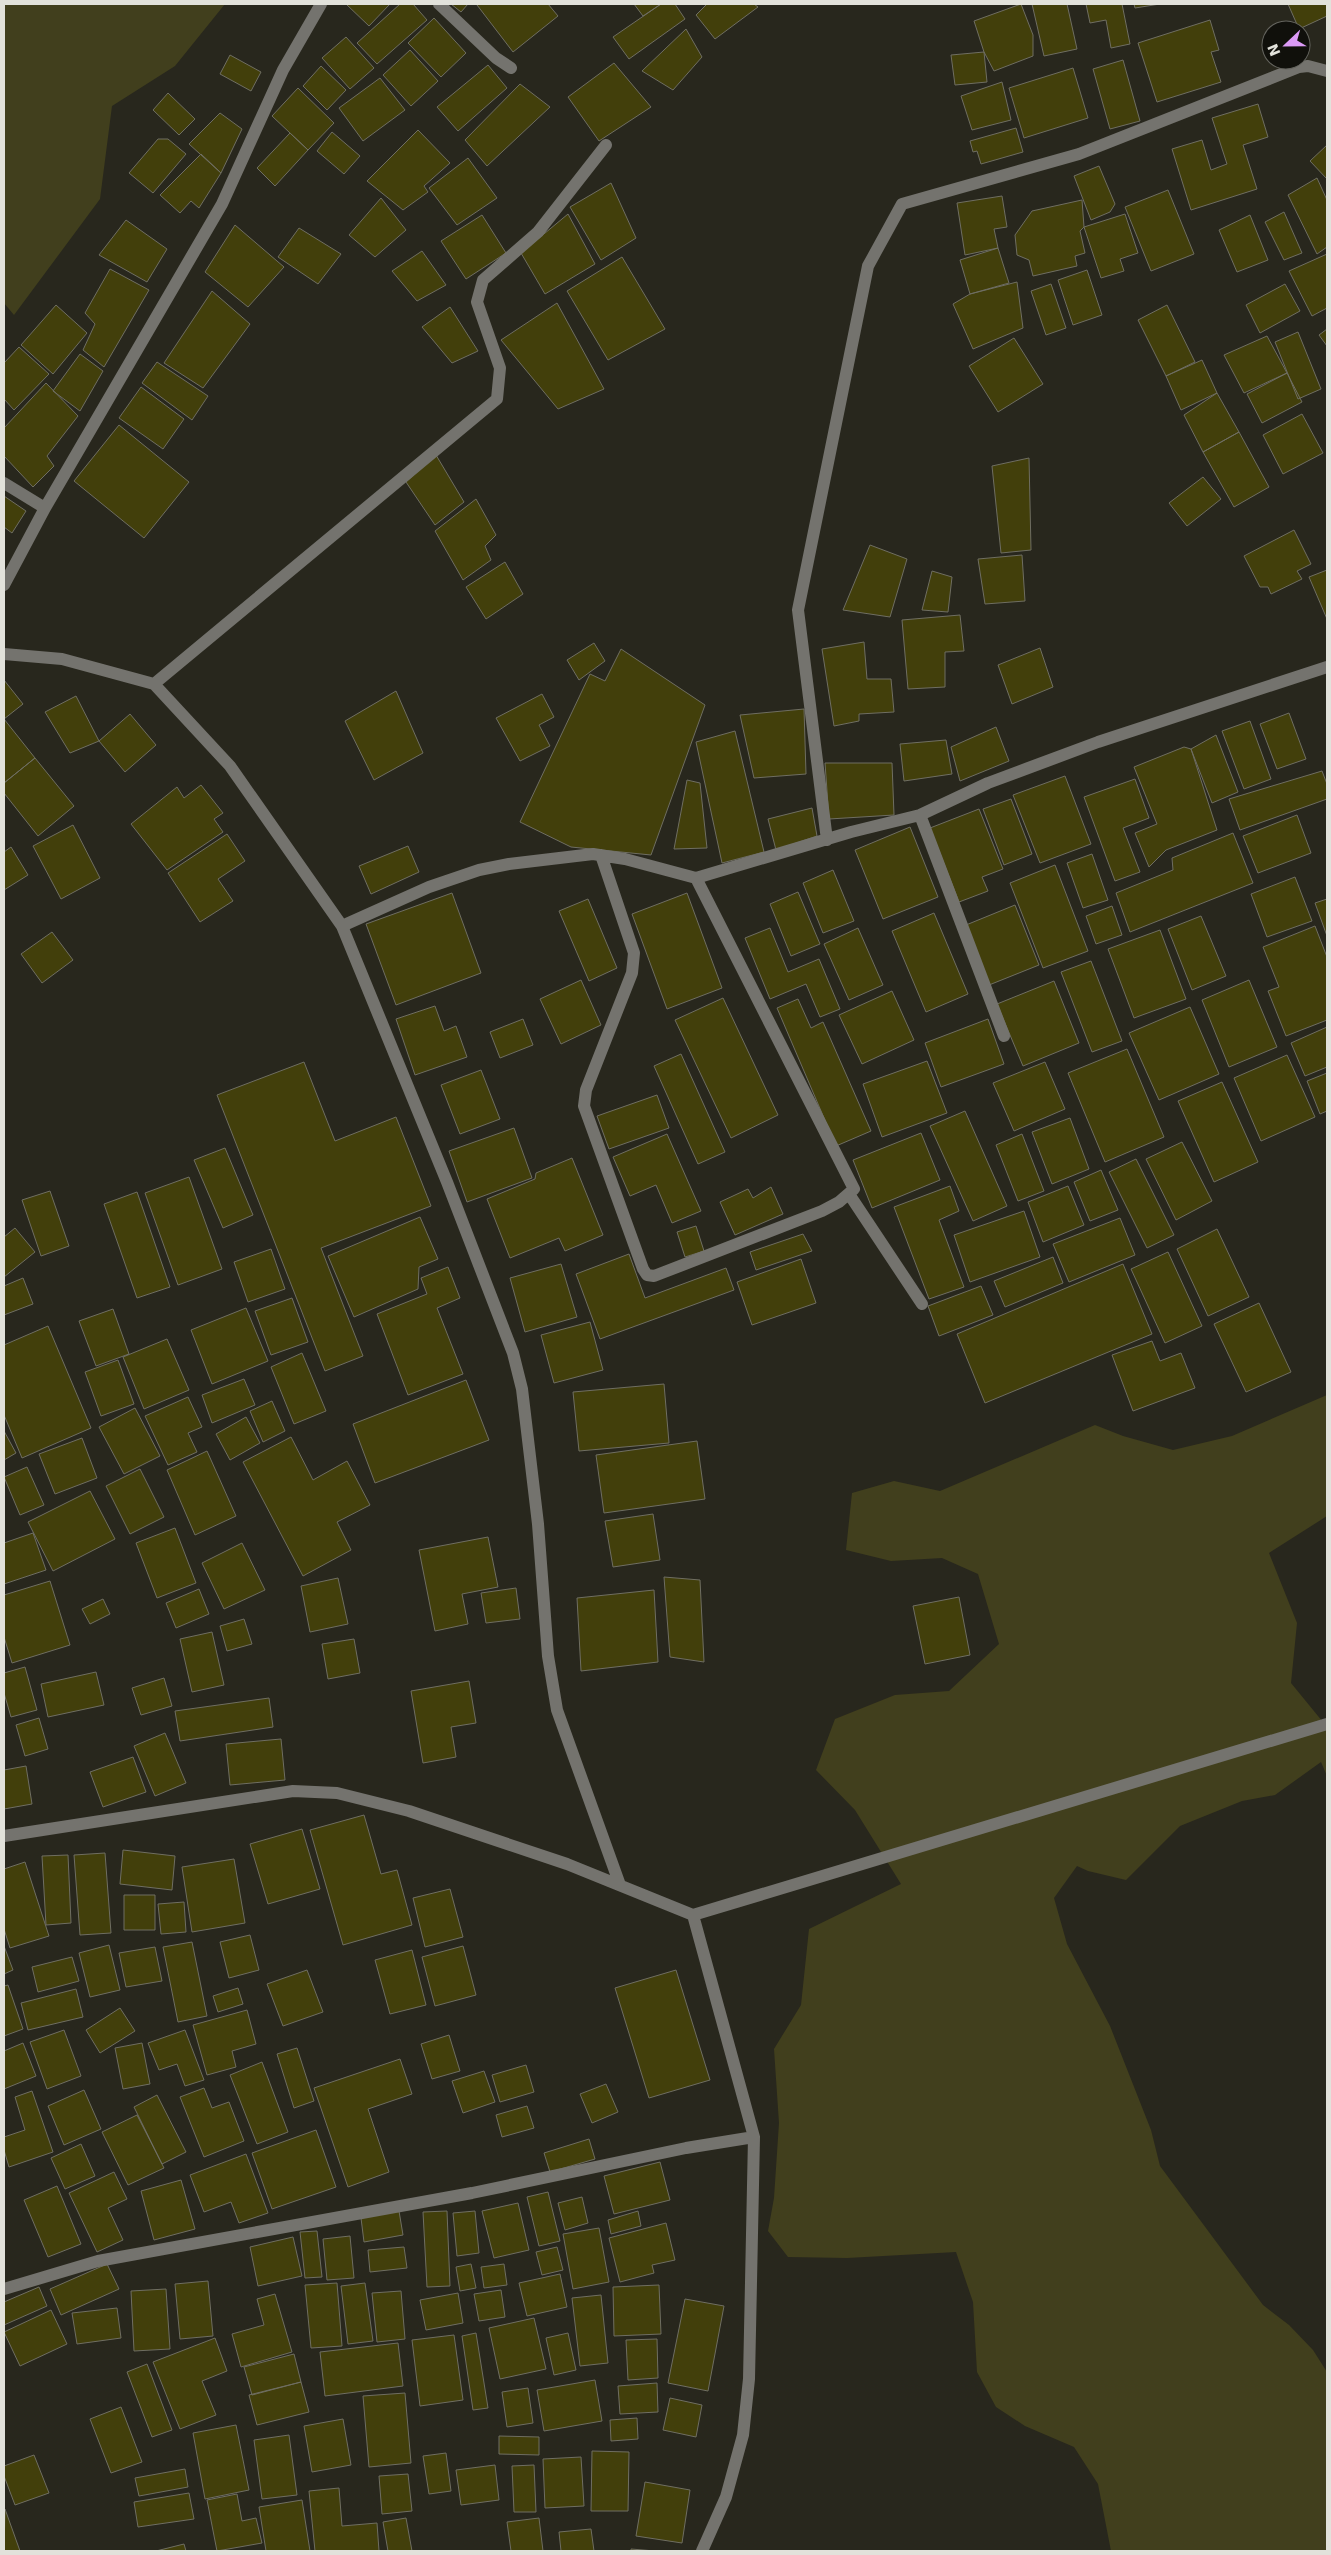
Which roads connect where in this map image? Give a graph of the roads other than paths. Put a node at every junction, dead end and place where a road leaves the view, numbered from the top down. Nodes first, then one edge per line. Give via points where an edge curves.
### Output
1 (321, 4) edge
2 (439, 4) edge
3 (511, 68) dead end
4 (1327, 71) edge
5 (606, 145) dead end
6 (4, 483) edge
7 (45, 508) junction
8 (4, 585) edge
9 (4, 654) edge
10 (1327, 667) edge
11 (154, 684) junction
12 (920, 815) junction
13 (827, 840) junction
14 (601, 855) junction
15 (696, 878) junction
16 (342, 926) junction
17 (1004, 1036) dead end
18 (849, 1194) junction
19 (922, 1304) dead end
20 (1327, 1724) edge
21 (4, 1836) edge
22 (620, 1885) junction
23 (692, 1914) junction
24 (754, 2137) junction
25 (4, 2289) edge
26 (702, 2551) edge

1 - 7 street via 283,70 222,204
2 - 3 street
4 - 13 street via 1308,66 1299,68 1079,154 902,204 868,266 798,610
5 - 11 street via 538,232 483,280 477,302 500,368 497,399
6 - 7 street
7 - 8 street
9 - 11 street via 62,659
10 - 12 street via 1098,742 988,783
11 - 16 street via 230,766
12 - 13 street
12 - 17 street
13 - 15 street
14 - 15 street
14 - 16 street via 479,870 428,887
14 - 18 street via 634,953 634,962 586,1090 584,1106 647,1274 663,1275 822,1211
15 - 18 street via 853,1188
16 - 22 street via 513,1353 522,1388 538,1524 546,1636 557,1710
18 - 19 street
20 - 23 street
21 - 22 street via 293,1791 317,1791 369,1799 426,1816
22 - 23 street
23 - 24 street
24 - 25 street via 686,2148 472,2194 98,2261
24 - 26 street via 749,2379 743,2435 726,2497

